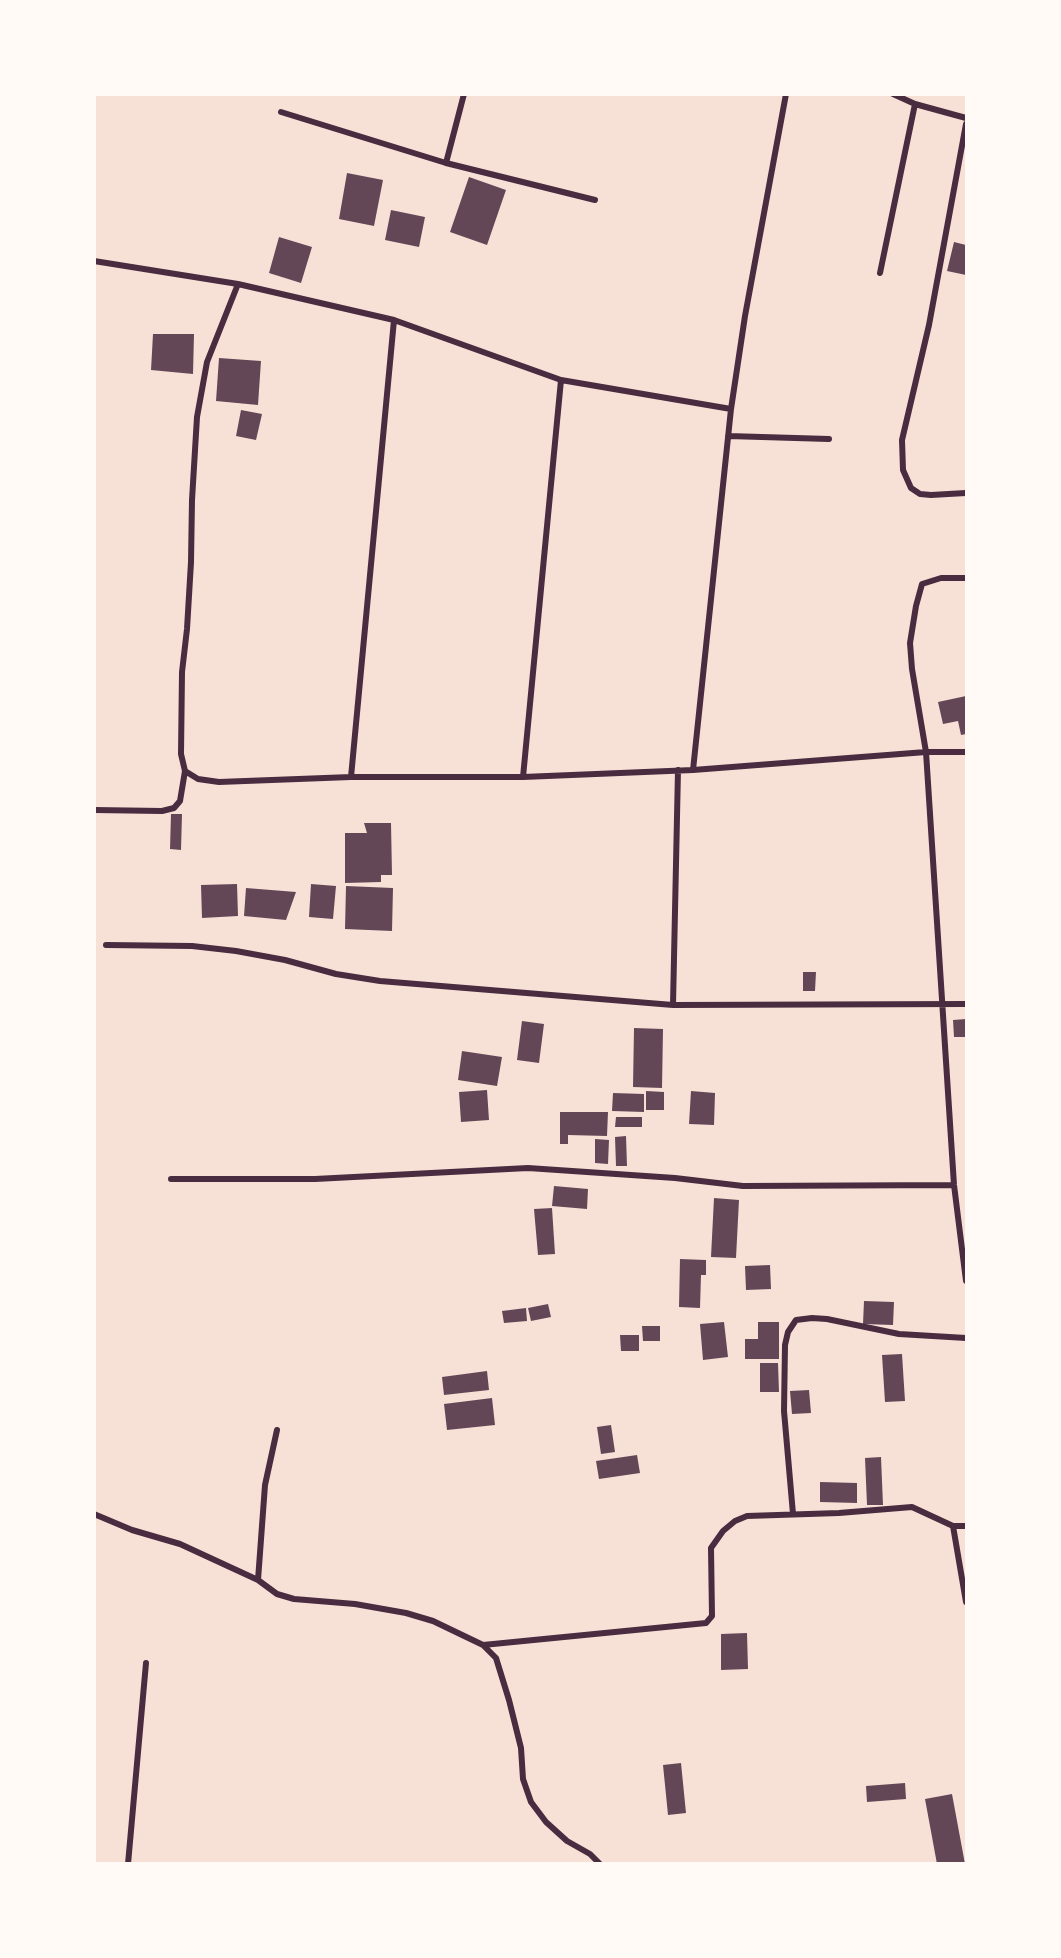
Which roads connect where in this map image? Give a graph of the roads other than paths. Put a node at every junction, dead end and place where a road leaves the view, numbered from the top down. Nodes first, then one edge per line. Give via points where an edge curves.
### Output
1 (464, 94) edge
2 (786, 94) edge
3 (893, 94) edge
4 (915, 104) junction
5 (281, 112) dead end
6 (966, 118) edge
7 (966, 124) edge
8 (446, 163) junction
9 (595, 200) dead end
10 (94, 261) edge
11 (880, 273) dead end
12 (238, 284) junction
13 (394, 320) junction
14 (561, 380) junction
15 (731, 409) junction
16 (728, 436) junction
17 (829, 439) dead end
18 (966, 493) edge
19 (966, 578) edge
20 (926, 752) junction
21 (966, 752) edge
22 (678, 770) junction
23 (693, 770) junction
24 (185, 771) junction
25 (351, 777) junction
26 (523, 777) junction
27 (94, 810) edge
28 (106, 945) dead end
29 (966, 1004) edge
30 (673, 1005) junction
31 (944, 1005) junction
32 (171, 1179) dead end
33 (954, 1185) junction
34 (966, 1281) edge
35 (966, 1338) edge
36 (277, 1430) dead end
37 (94, 1514) edge
38 (793, 1514) junction
39 (953, 1526) junction
40 (966, 1526) edge
41 (258, 1580) junction
42 (966, 1602) edge
43 (483, 1645) junction
44 (146, 1664) dead end
45 (128, 1863) edge
46 (600, 1863) edge

1 - 8 street
2 - 15 street
3 - 4 street
4 - 6 street
4 - 11 street
5 - 8 street
7 - 18 street via 929,325 902,440 903,470 911,488 931,495
8 - 9 street
10 - 12 street
12 - 13 street
12 - 24 street via 207,362 197,417 182,672 181,754
13 - 14 street
13 - 25 street
14 - 15 street
14 - 26 street
15 - 16 street
16 - 17 street
16 - 23 street
19 - 20 street via 941,578 922,584 916,606 910,643
20 - 21 street
20 - 23 street
20 - 31 street
22 - 23 street
22 - 26 street
22 - 30 street
24 - 25 street via 198,779 219,782
24 - 27 street via 180,801 174,808
25 - 26 street
28 - 30 street via 192,946 285,960 380,981
29 - 31 street
30 - 31 street
31 - 33 street
32 - 33 street via 315,1179 528,1168 743,1186
33 - 34 street
35 - 38 street via 899,1334 827,1319 796,1320 785,1345 784,1411
36 - 41 street via 265,1485
37 - 41 street via 180,1544
38 - 39 street via 912,1507
38 - 43 street via 747,1516 723,1531 711,1548 712,1616 706,1623
39 - 40 street
39 - 42 street
41 - 43 street via 276,1593 294,1599 406,1613
43 - 46 street via 496,1658 509,1700 531,1802 567,1841
44 - 45 street

